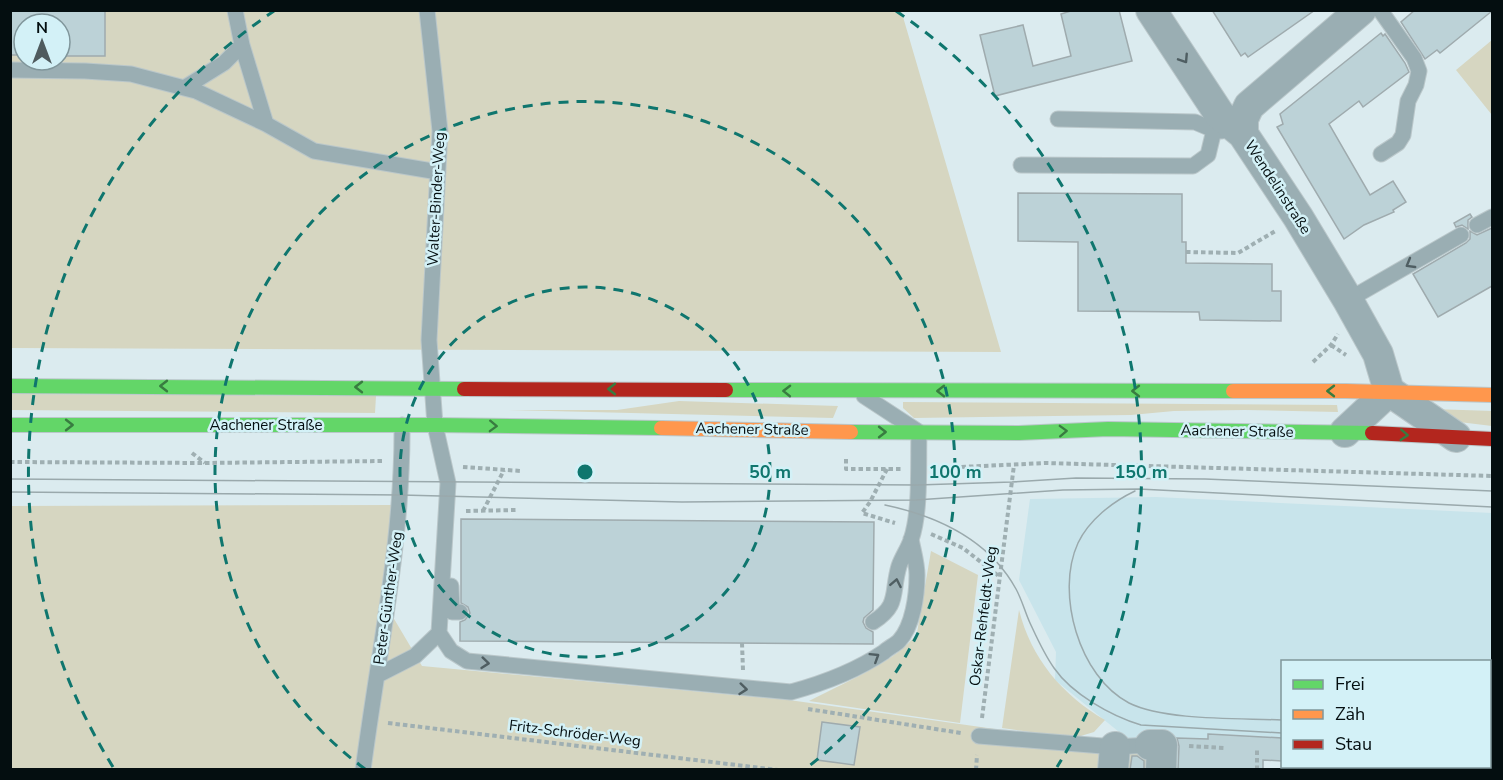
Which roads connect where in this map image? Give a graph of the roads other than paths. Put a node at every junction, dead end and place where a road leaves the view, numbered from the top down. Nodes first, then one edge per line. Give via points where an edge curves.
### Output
1 (235, 10) edge
2 (427, 10) edge
3 (1152, 10) edge
4 (1361, 10) edge
5 (1380, 10) edge
6 (242, 45) junction
7 (10, 70) edge
8 (184, 88) junction
9 (1058, 119) dead end
10 (266, 124) junction
11 (1228, 132) junction
12 (1381, 154) dead end
13 (1021, 165) dead end
14 (438, 172) junction
15 (1492, 217) edge
16 (1477, 225) dead end
17 (1461, 235) dead end
18 (1348, 300) junction
19 (10, 386) edge
20 (432, 388) junction
21 (856, 391) junction
22 (1389, 391) junction
23 (1492, 394) edge
24 (402, 424) junction
25 (435, 424) junction
26 (10, 425) edge
27 (919, 432) junction
28 (1345, 432) junction
29 (1456, 437) junction
30 (1492, 439) edge
31 (447, 511) junction
32 (911, 539) junction
33 (460, 612) dead end
34 (873, 622) dead end
35 (439, 633) junction
36 (378, 675) junction
37 (979, 736) road end
38 (1158, 753) edge
39 (1114, 758) edge
40 (363, 770) edge

1 - 6 lane
2 - 14 lane, Walter-Binder-Weg via 440,131
3 -> 11 street
4 - 11 street, Wendelinstraße via 1249,106 1243,119
5 - 12 lane via 1419,71 1408,101 1403,135
6 - 8 lane via 224,63
6 - 10 lane
7 - 8 lane via 131,74
8 - 10 lane
9 - 11 lane via 1195,122
10 - 14 lane via 314,151
11 - 13 lane via 1193,166
11 - 18 street, Wendelinstraße via 1298,217
14 - 20 lane, Walter-Binder-Weg via 429,340
15 - 16 lane
17 -> 18 lane
18 - 22 street, Wendelinstraße via 1378,354
20 -> 19 main road
21 -> 20 main road
20 - 25 lane, Walter-Binder-Weg
22 -> 21 main road
21 - 27 lane
22 - 23 main road
22 - 28 street
22 - 29 street
24 - 25 main road, Aachener Straße
26 -> 24 main road, Aachener Straße
24 - 36 lane, Peter-Günther-Weg via 400,505
25 -> 27 main road, Aachener Straße
25 - 31 lane, Walter-Binder-Weg via 446,474
27 -> 28 main road, Aachener Straße
27 - 32 lane
28 -> 29 main road, Aachener Straße
29 - 30 main road, Aachener Straße
31 - 33 lane via 452,612
31 - 35 lane
34 -> 32 lane via 887,613 891,605
35 -> 32 lane via 451,651 467,661 791,692 841,675 899,641 914,606 917,574
35 - 36 lane via 415,656
36 - 40 lane, Peter-Günther-Weg
37 - 39 lane
38 - 39 lane

